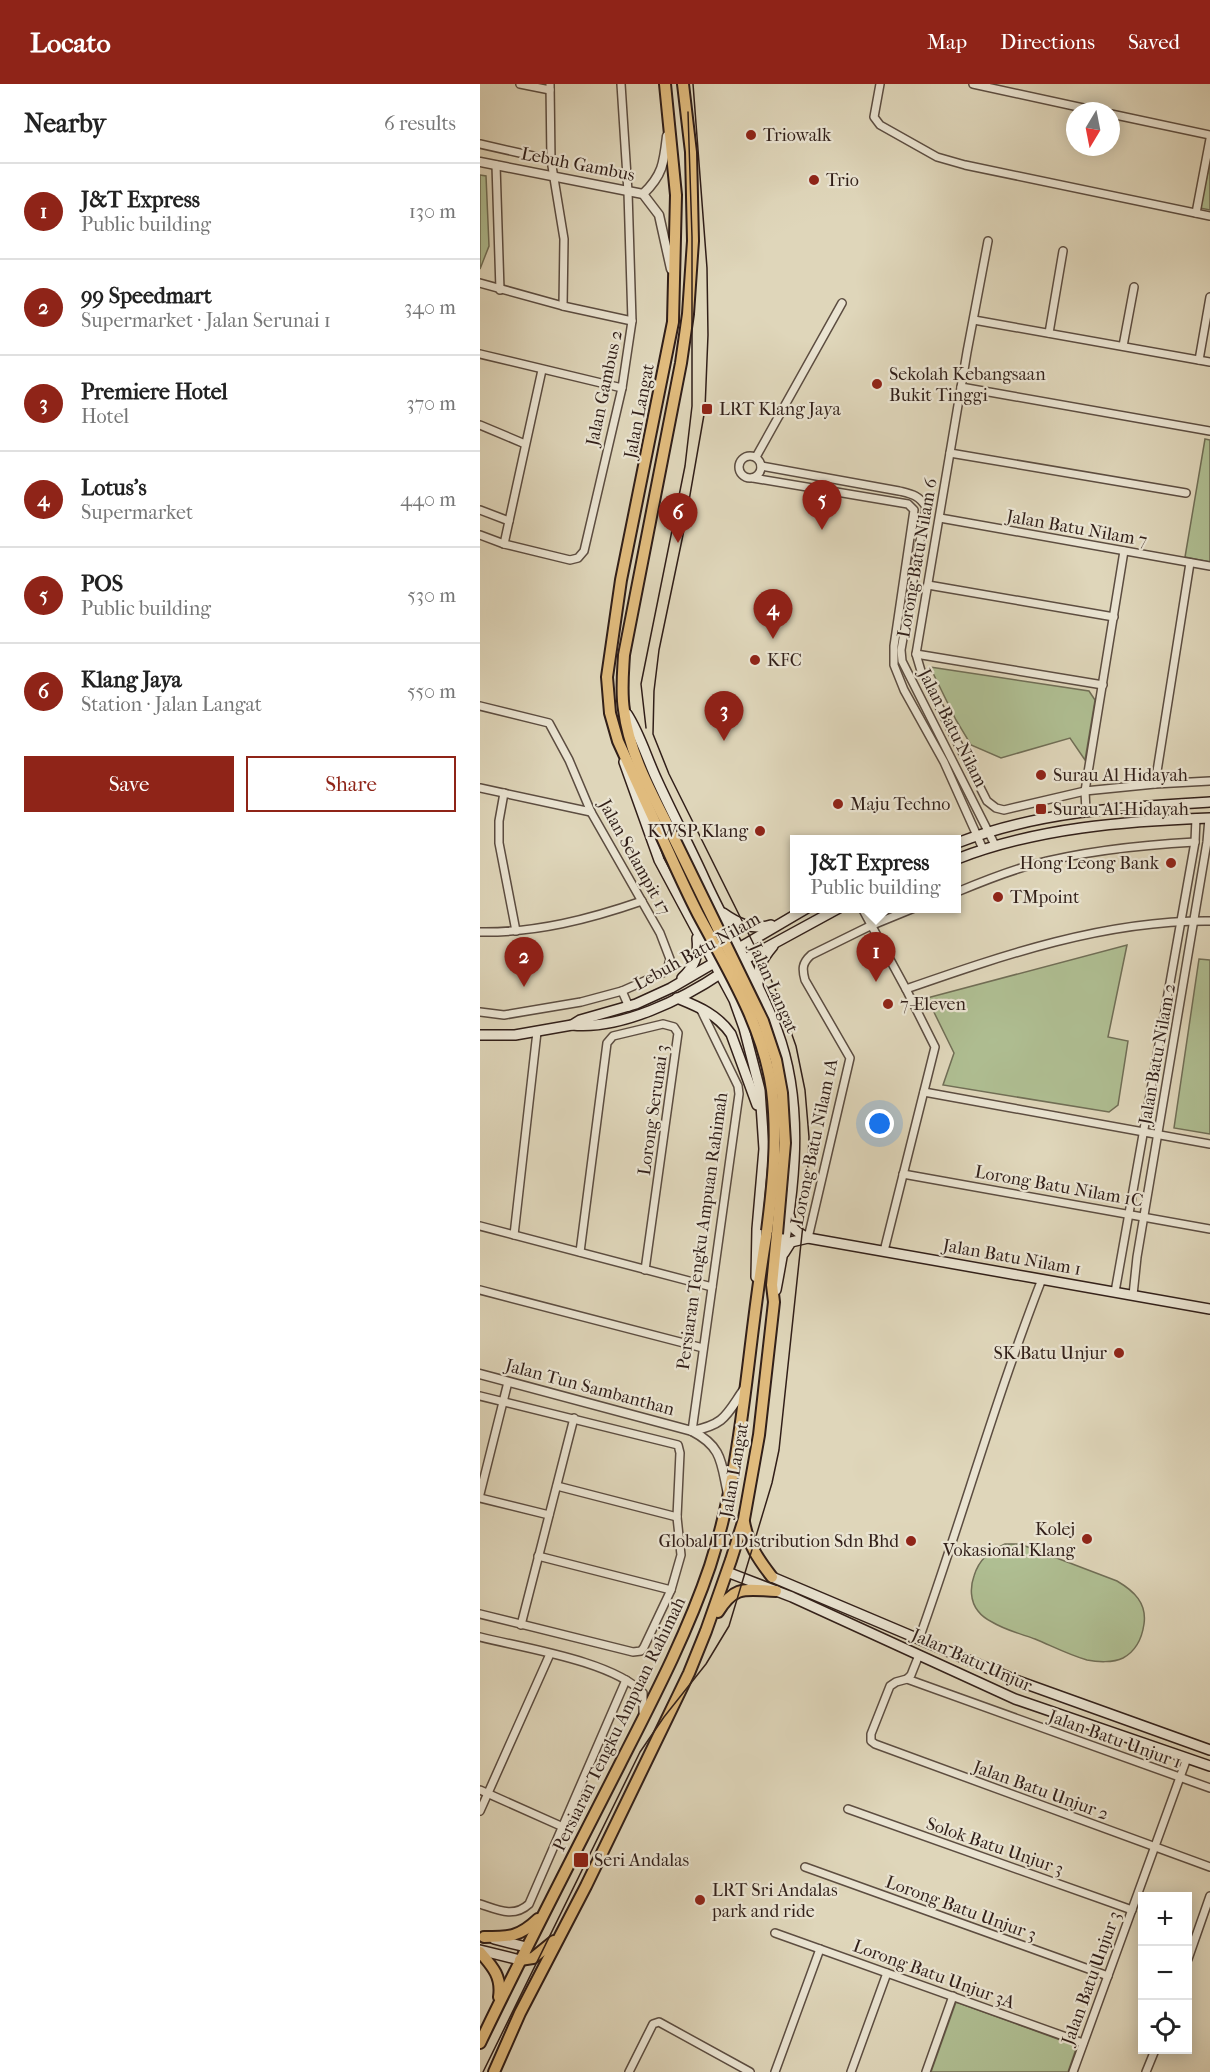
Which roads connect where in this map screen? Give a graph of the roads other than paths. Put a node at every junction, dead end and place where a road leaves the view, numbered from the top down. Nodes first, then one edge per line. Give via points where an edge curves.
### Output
1 (520, 84) edge
2 (621, 84) edge
3 (665, 84) edge
4 (683, 84) edge
5 (880, 84) edge
6 (973, 84) edge
7 (550, 87) edge
8 (1066, 104) edge
9 (1120, 116) edge
10 (669, 122) junction
11 (1210, 137) edge
12 (480, 144) edge
13 (550, 160) junction
14 (480, 162) edge
15 (496, 165) junction
16 (553, 176) junction
17 (628, 192) junction
18 (643, 194) junction
19 (1196, 213) junction
20 (1210, 216) edge
21 (988, 241) dead end
22 (1063, 251) dead end
23 (480, 284) edge
24 (675, 287) junction
25 (1134, 287) dead end
26 (500, 290) junction
27 (1210, 297) edge
28 (842, 303) dead end
29 (563, 306) junction
30 (974, 320) junction
31 (632, 321) junction
32 (1049, 333) junction
33 (1124, 346) junction
34 (480, 354) edge
35 (1199, 360) junction
36 (1210, 362) edge
37 (542, 370) junction
38 (961, 387) junction
39 (622, 388) junction
40 (480, 425) edge
41 (1210, 431) edge
42 (525, 444) junction
43 (950, 453) junction
44 (756, 457) junction
45 (761, 466) junction
46 (753, 478) junction
47 (1186, 493) dead end
48 (922, 499) junction
49 (912, 506) junction
50 (480, 510) edge
51 (940, 518) junction
52 (509, 521) junction
53 (480, 535) edge
54 (504, 544) junction
55 (1125, 551) junction
56 (1190, 563) junction
57 (1210, 566) edge
58 (927, 585) junction
59 (1114, 617) junction
60 (916, 654) junction
61 (1103, 685) junction
62 (480, 706) edge
63 (624, 710) junction
64 (944, 718) junction
65 (938, 732) junction
66 (618, 741) junction
67 (1210, 782) edge
68 (1155, 784) junction
69 (480, 788) edge
70 (1085, 791) junction
71 (504, 793) junction
72 (1210, 802) edge
73 (1186, 804) junction
74 (1086, 811) junction
75 (591, 812) junction
76 (1210, 818) edge
77 (1196, 819) junction
78 (664, 829) junction
79 (989, 831) junction
80 (977, 836) junction
81 (961, 842) edge
82 (1195, 842) junction
83 (1209, 842) edge
84 (995, 845) junction
85 (983, 849) junction
86 (961, 857) edge
87 (961, 891) edge
88 (714, 899) junction
89 (642, 901) junction
90 (683, 908) junction
91 (721, 911) junction
92 (800, 913) edge
93 (830, 913) edge
94 (864, 913) edge
95 (904, 913) edge
96 (787, 920) junction
97 (1179, 921) junction
98 (1195, 921) junction
99 (1210, 921) edge
100 (870, 926) junction
101 (695, 930) junction
102 (516, 931) junction
103 (480, 932) edge
104 (776, 942) junction
105 (738, 948) junction
106 (744, 959) junction
107 (714, 963) junction
108 (720, 975) junction
109 (672, 988) junction
110 (758, 988) junction
111 (906, 989) junction
112 (622, 991) junction
113 (677, 999) junction
114 (629, 1007) junction
115 (700, 1008) junction
116 (480, 1012) edge
117 (771, 1016) junction
118 (572, 1025) junction
119 (744, 1028) junction
120 (537, 1032) junction
121 (480, 1035) edge
122 (924, 1092) junction
123 (763, 1121) junction
124 (1143, 1131) junction
125 (1159, 1134) junction
126 (1210, 1144) edge
127 (903, 1174) junction
128 (789, 1212) junction
129 (1129, 1215) junction
130 (1145, 1217) junction
131 (480, 1226) edge
132 (1210, 1229) edge
133 (772, 1232) junction
134 (514, 1235) junction
135 (808, 1238) junction
136 (884, 1251) junction
137 (580, 1252) junction
138 (782, 1258) junction
139 (645, 1270) junction
140 (1042, 1279) junction
141 (712, 1287) junction
142 (757, 1288) junction
143 (480, 1290) edge
144 (1115, 1292) junction
145 (1133, 1295) junction
146 (774, 1302) junction
147 (1210, 1309) edge
148 (703, 1348) junction
149 (747, 1367) joint
150 (480, 1374) edge
151 (508, 1382) junction
152 (744, 1388) junction
153 (480, 1396) edge
154 (503, 1402) junction
155 (574, 1418) junction
156 (692, 1431) junction
157 (483, 1468) edge
158 (557, 1486) junction
159 (728, 1494) junction
160 (480, 1496) edge
161 (549, 1515) junction
162 (677, 1517) junction
163 (744, 1519) junction
164 (538, 1556) junction
165 (710, 1565) junction
166 (727, 1572) junction
167 (772, 1577) joint
168 (671, 1590) junction
169 (776, 1591) junction
170 (480, 1614) edge
171 (521, 1625) junction
172 (706, 1631) junction
173 (480, 1637) edge
174 (919, 1639) junction
175 (550, 1654) junction
176 (920, 1655) junction
177 (907, 1679) junction
178 (626, 1680) junction
179 (642, 1721) junction
180 (1178, 1739) junction
181 (1210, 1750) edge
182 (1187, 1758) junction
183 (1210, 1766) edge
184 (1180, 1778) junction
185 (1210, 1788) edge
186 (480, 1790) edge
187 (488, 1794) junction
188 (848, 1809) dead end
189 (480, 1811) edge
190 (562, 1827) junction
191 (1155, 1848) junction
192 (805, 1867) dead end
193 (1210, 1867) edge
194 (1210, 1896) edge
195 (480, 1904) edge
196 (1132, 1910) junction
197 (545, 1912) junction
198 (775, 1933) dead end
199 (561, 1935) junction
200 (482, 1936) edge
201 (526, 1947) junction
202 (1192, 1948) edge
203 (820, 1949) junction
204 (480, 1951) edge
205 (533, 1958) junction
206 (520, 1960) junction
207 (887, 1973) junction
208 (1108, 1976) junction
209 (530, 1994) junction
210 (953, 1996) junction
211 (498, 2006) junction
212 (480, 2043) edge
213 (1083, 2043) junction
214 (1153, 2054) edge
215 (494, 2072) edge
216 (629, 2072) edge
217 (750, 2072) edge
218 (775, 2072) edge
219 (851, 2072) edge
220 (926, 2072) edge
221 (1073, 2072) edge
222 (1146, 2072) edge

1 - 7 street
2 - 17 street, Jalan Gambus 2
3 - 10 highway, Jalan Langat
4 - 63 highway, Jalan Langat via 691,152 693,241 688,314 624,655
5 - 19 street via 874,117 880,125 937,157
6 - 8 street
7 - 13 street
9 - 11 street
10 - 18 street via 661,170
10 - 24 highway, Jalan Langat via 676,195
11 - 19 street
12 - 13 street
13 - 16 street
14 - 15 street, Lebuh Gambus
15 - 16 street, Lebuh Gambus
15 - 26 street
16 - 17 street, Lebuh Gambus
16 - 29 street via 564,239
17 - 18 street, Lebuh Gambus
17 - 31 street, Jalan Gambus 2
18 - 24 street, Lebuh Gambus via 659,214
19 - 20 street
21 - 30 street, Lorong Batu Nilam 6
22 - 32 street
23 - 26 street
24 - 66 highway, Jalan Langat via 674,322 610,644 607,677 610,713
25 - 33 street
26 - 29 street
27 - 35 street
28 - 44 street
29 - 31 street
30 - 32 street
30 - 38 street, Lorong Batu Nilam 6
31 - 39 street, Jalan Gambus 2
32 - 33 street
33 - 35 street
34 - 37 street
35 - 36 street
37 - 39 street
37 - 42 street
38 - 41 street
38 - 43 street, Lorong Batu Nilam 6
39 - 54 street, Jalan Gambus 2 via 584,551 570,560
40 - 42 street
42 - 52 street
43 - 47 street
43 - 51 street, Lorong Batu Nilam 6
44 - 45 street
44 - 46 street via 747,456 739,465 744,477
45 - 46 street via 760,473
45 - 48 street via 898,490
46 - 49 street
48 - 49 street
48 - 65 street, Jalan Batu Nilam via 926,507 901,650 908,676
49 - 80 street, Jalan Batu Nilam via 894,665
50 - 52 street
51 - 55 street, Jalan Batu Nilam 7
51 - 58 street, Lorong Batu Nilam 6
52 - 54 street
53 - 54 street
55 - 56 street, Jalan Batu Nilam 7
55 - 59 street
56 - 57 street, Jalan Batu Nilam 7
56 - 68 street
58 - 59 street
58 - 60 street, Lorong Batu Nilam 6
59 - 61 street
60 - 61 street
60 - 64 street, Lorong Batu Nilam 6
61 - 70 street
62 - 75 street, Jalan Selampit 17 via 549,723
63 - 78 highway, Jalan Langat via 629,738
63 - 88 main road, Jalan Langat
64 - 65 street
64 - 70 street, Lorong Batu Nilam 6 via 987,801 996,808 1004,810
65 - 79 street, Jalan Batu Nilam
66 - 78 highway, Jalan Langat
66 - 90 main road, Jalan Langat via 659,860
67 - 68 street
68 - 70 street
69 - 71 street
70 - 74 street
71 - 75 street
71 - 102 street via 500,843
72 - 73 main road
73 - 74 main road
73 - 76 main road via 1207,810
74 - 79 main road
75 - 89 street, Jalan Selampit 17
76 - 77 main road
76 - 83 street, Jalan Batu Nilam 2
77 - 82 street, Jalan Batu Nilam 2
77 - 84 main road via 1068,831
78 - 133 highway, Jalan Langat, bridge via 696,910 754,1024 767,1069 776,1157
79 - 80 main road
79 - 84 street, Jalan Batu Nilam
80 - 81 main road
80 - 85 street, Jalan Batu Nilam
82 - 87 street via 1078,855 1030,865
82 - 97 street, Jalan Batu Nilam 2
83 - 98 street, Jalan Batu Nilam 2
84 - 85 main road
85 - 86 main road
88 - 90 main road via 713,919 707,924 697,922
88 - 91 main road, Jalan Langat
89 - 102 street via 582,921
89 - 112 street, Jalan Selampit 17 via 660,933 669,963 667,971
90 - 101 main road, Jalan Langat
91 - 96 main road via 740,924 763,928
91 - 105 main road, Jalan Langat
92 - 96 main road, Lebuh Batu Nilam
93 - 104 main road, Lebuh Batu Nilam
94 - 100 street
95 - 100 street
96 - 105 main road, Lebuh Batu Nilam
97 - 98 street
97 - 111 street via 1066,939
97 - 124 street, Jalan Batu Nilam 2
98 - 99 street
98 - 125 street, Jalan Batu Nilam 2
100 - 111 street
100 - 135 street, Lorong Batu Nilam 1A via 811,955 802,970 850,1058
101 - 107 main road, Jalan Langat
101 - 109 main road via 697,958
102 - 103 street
104 - 106 main road, Lebuh Batu Nilam
104 - 110 main road via 760,964
105 - 106 main road, Jalan Langat
105 - 107 main road, Lebuh Batu Nilam
106 - 108 main road, Lebuh Batu Nilam
106 - 110 main road, Jalan Langat
107 - 108 main road, Jalan Langat
107 - 109 main road, Lebuh Batu Nilam
108 - 113 main road, Lebuh Batu Nilam
108 - 119 main road, Jalan Langat
109 - 114 main road, Lebuh Batu Nilam
110 - 117 main road, Jalan Langat
111 - 122 street via 935,1047
112 - 114 street
112 - 116 street via 524,1013
113 - 115 main road
113 - 118 main road, Lebuh Batu Nilam via 624,1020
114 - 118 main road, Lebuh Batu Nilam
115 - 123 main road via 716,1016 730,1034
115 - 141 street, Persiaran Tengku Ampuan Rahimah via 738,1086
117 - 119 main road via 755,999 747,1000 741,1008
117 - 128 main road, Jalan Langat via 790,1081 795,1137
118 - 120 main road
119 - 123 main road, Jalan Langat via 760,1090
120 - 121 main road
120 - 134 street
122 - 124 street
122 - 127 street
123 - 142 main road, Jalan Langat
124 - 125 street
124 - 129 street, Jalan Batu Nilam 2
125 - 126 street
125 - 130 street, Jalan Batu Nilam 2
127 - 129 street, Lorong Batu Nilam 1C
127 - 136 street
128 - 135 main road via 791,1226
128 - 138 main road, Jalan Langat
129 - 130 street, Lorong Batu Nilam 1C
129 - 144 street, Jalan Batu Nilam 2
130 - 132 street, Lorong Batu Nilam 1C
130 - 145 street, Jalan Batu Nilam 2
131 - 134 street
133 - 142 highway, Jalan Langat
133 - 146 highway, Jalan Langat
134 - 137 street
135 - 136 main road, Jalan Batu Nilam 1
135 - 138 main road via 790,1243
136 - 140 main road, Jalan Batu Nilam 1
137 - 139 street
137 - 139 street, Lorong Serunai 3 via 607,1043 613,1036 663,1024 674,1027 678,1033
138 - 146 main road, Jalan Langat
139 - 141 street
140 - 144 main road, Jalan Batu Nilam 1
140 - 174 street
141 - 148 street, Persiaran Tengku Ampuan Rahimah
142 - 149 highway, Jalan Langat
143 - 148 street
144 - 145 main road, Jalan Batu Nilam 1
145 - 147 main road, Jalan Batu Nilam 1
146 - 163 highway, Jalan Langat via 759,1435
148 - 156 street, Persiaran Tengku Ampuan Rahimah
149 - 152 highway, Persiaran Tengku Ampuan Rahimah
150 - 151 street, Jalan Tun Sambanthan
151 - 154 street
151 - 156 street, Jalan Tun Sambanthan
152 - 156 street, Jalan Tun Sambanthan via 718,1424
152 - 159 highway, Persiaran Tengku Ampuan Rahimah
153 - 154 street
154 - 155 street
154 - 157 street
155 - 158 street
155 - 162 street via 678,1445
156 - 159 street, Jalan Tun Sambanthan via 714,1446
157 - 160 street
158 - 161 street
158 - 162 street
159 - 165 highway, Persiaran Tengku Ampuan Rahimah
160 - 161 street
161 - 164 street
162 - 168 street via 681,1555
163 - 166 highway, Jalan Langat
163 - 167 highway via 753,1550
164 - 168 street
164 - 171 street
165 - 166 highway
165 - 179 highway, Persiaran Tengku Ampuan Rahimah via 692,1614
166 - 169 main road, Jalan Batu Unjur
166 - 172 highway, Persiaran Tengku Ampuan Rahimah
167 - 174 main road, Jalan Batu Unjur
168 - 171 street via 644,1647 633,1653
169 - 172 highway via 740,1590 731,1594
169 - 176 main road, Jalan Batu Unjur
170 - 171 street
172 - 199 highway, Persiaran Tengku Ampuan Rahimah via 689,1674
173 - 175 street
174 - 180 main road, Jalan Batu Unjur via 1018,1681
175 - 178 street via 609,1670
175 - 187 street
176 - 177 street
176 - 182 main road, Jalan Batu Unjur via 1015,1699
177 - 184 street, Jalan Batu Unjur 1
177 - 191 street, Jalan Batu Unjur 2 via 890,1686 871,1734 875,1744
178 - 179 street via 643,1693
178 - 190 street
179 - 197 highway, Persiaran Tengku Ampuan Rahimah
180 - 181 main road, Jalan Batu Unjur
180 - 182 main road
182 - 183 main road, Jalan Batu Unjur
182 - 184 street, Jalan Batu Unjur 3
184 - 185 street, Jalan Batu Unjur 1
184 - 191 street, Jalan Batu Unjur 3
186 - 187 street
187 - 189 street
187 - 190 street
188 - 196 street, Solok Batu Unjur 3
190 - 195 street via 529,1904 522,1911 514,1913
191 - 193 street, Jalan Batu Unjur 2
191 - 196 street, Jalan Batu Unjur 3
192 - 208 street, Lorong Batu Unjur 3
194 - 202 street
196 - 208 street, Jalan Batu Unjur 3
197 - 200 highway via 524,1932 505,1937
197 - 201 highway, Persiaran Tengku Ampuan Rahimah
198 - 203 street, Lorong Batu Unjur 3A
199 - 205 highway
199 - 209 highway, Persiaran Tengku Ampuan Rahimah
200 - 201 main road
201 - 205 highway
201 - 206 highway, Persiaran Tengku Ampuan Rahimah
203 - 207 street, Lorong Batu Unjur 3A
203 - 218 street
204 - 206 main road
204 - 211 highway via 500,1980
205 - 206 highway
205 - 209 highway
206 - 211 highway, Persiaran Tengku Ampuan Rahimah
207 - 210 street, Lorong Batu Unjur 3A
207 - 219 street
208 - 213 street, Jalan Batu Unjur 3
209 - 215 highway, Persiaran Tengku Ampuan Rahimah
210 - 213 street, Lorong Batu Unjur 3A
210 - 220 street
211 - 212 highway, Persiaran Tengku Ampuan Rahimah
213 - 221 street, Jalan Batu Unjur 3
214 - 222 street
216 - 217 street via 652,2024 659,2022

